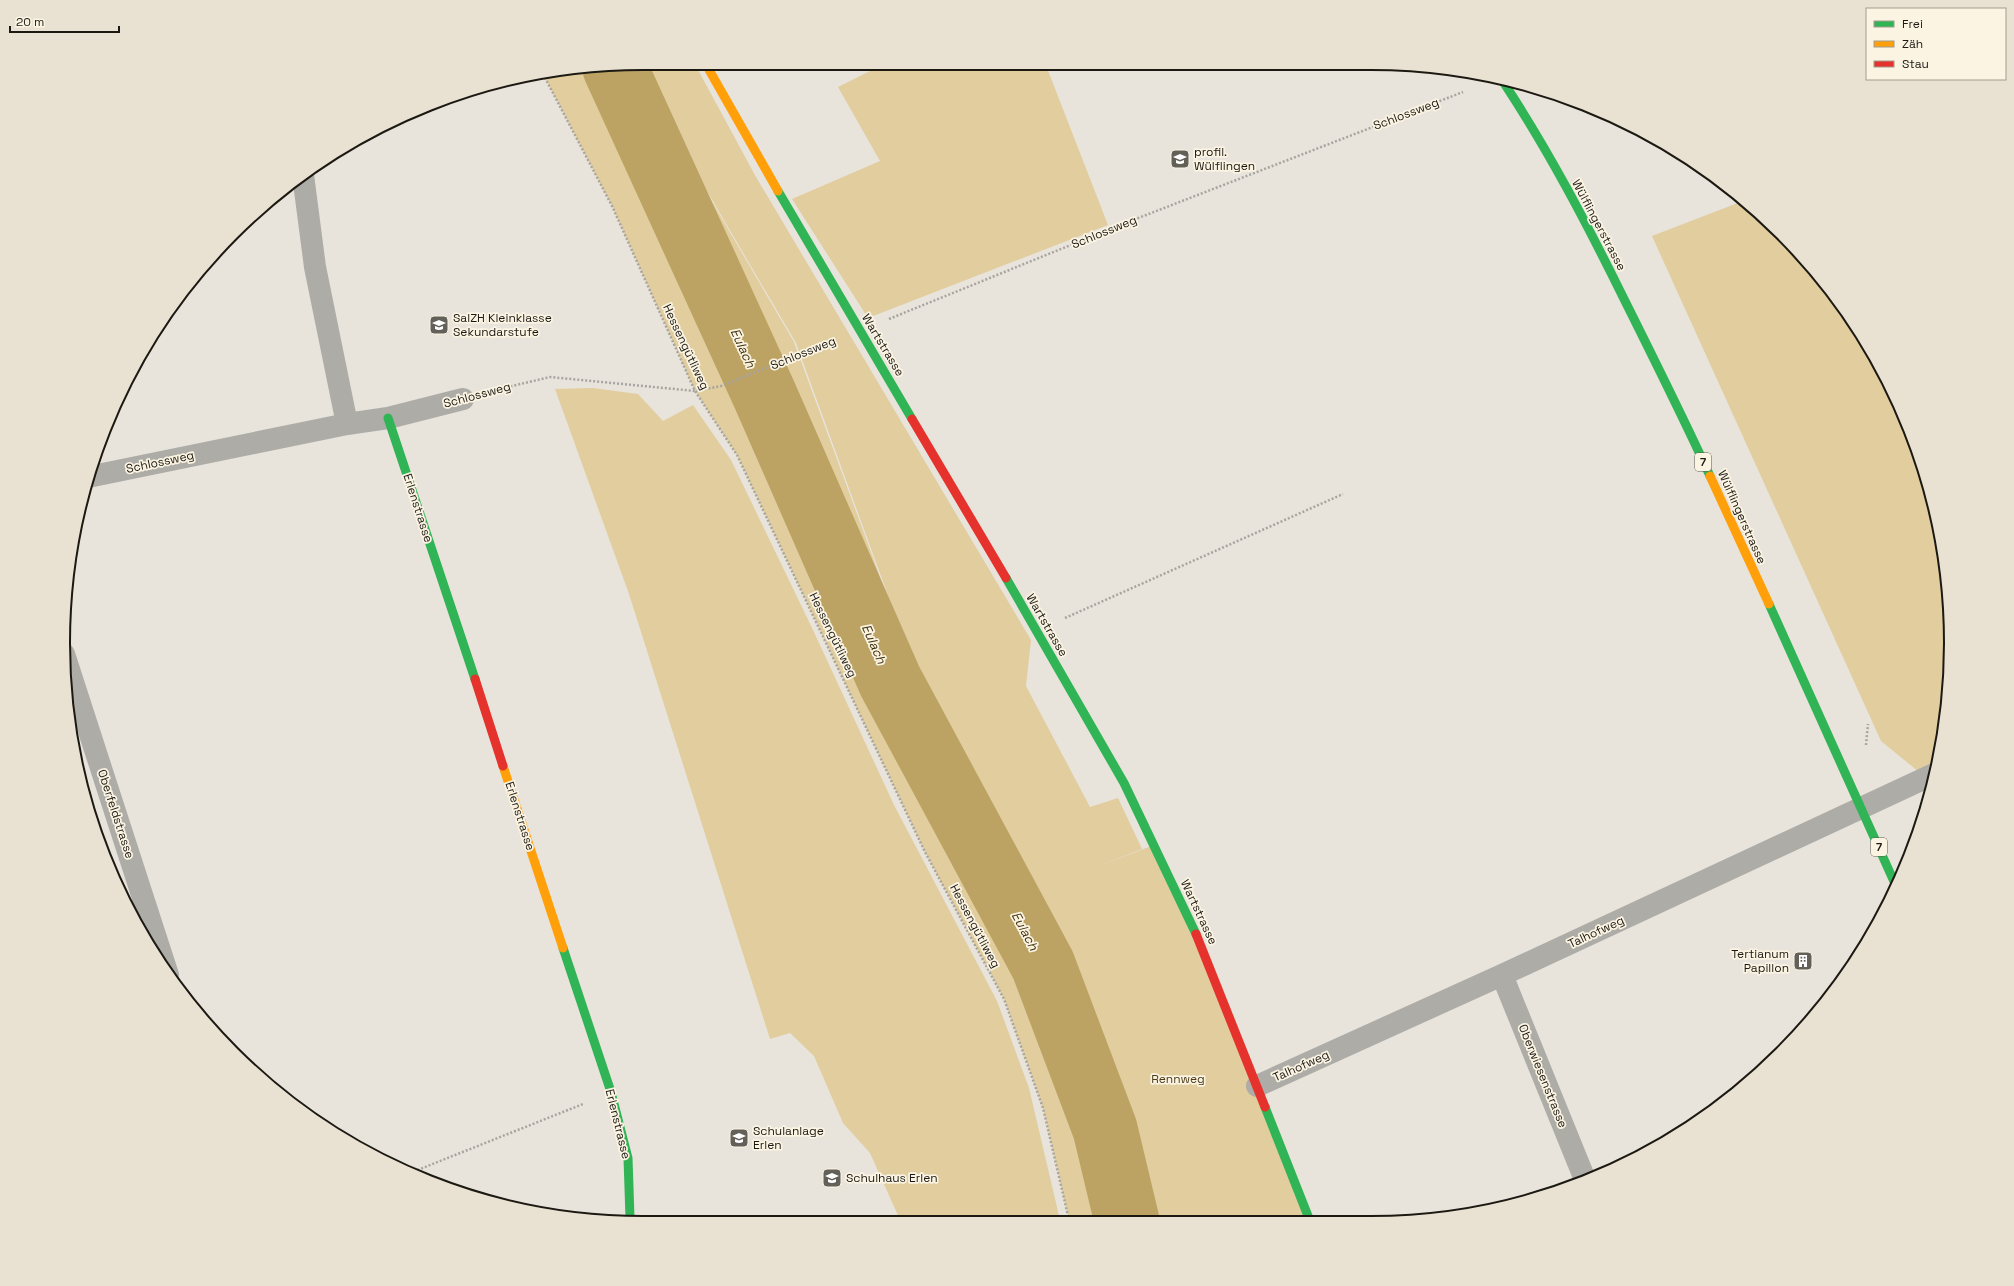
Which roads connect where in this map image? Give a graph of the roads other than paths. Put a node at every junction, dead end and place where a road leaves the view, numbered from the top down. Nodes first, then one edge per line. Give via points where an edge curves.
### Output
1 (709, 70) edge
2 (1506, 87) edge
3 (1517, 90) edge
4 (1530, 122) junction
5 (304, 181) edge
6 (463, 399) road end
7 (388, 418) junction
8 (347, 424) junction
9 (95, 475) edge
10 (71, 675) edge
11 (1927, 777) edge
12 (1861, 809) junction
13 (1893, 879) edge
14 (160, 950) edge
15 (1502, 975) junction
16 (1257, 1086) junction
17 (1583, 1175) edge
18 (630, 1216) edge
19 (1308, 1216) edge

1 - 16 street, Wartstrasse via 775,188 1037,631 1134,804 1204,950
2 - 4 street, Wülflingerstrasse / 7
3 - 4 street, Wülflingerstrasse / 7
4 - 12 street, Wülflingerstrasse / 7 via 1586,224 1677,403
5 - 8 street via 315,267
6 - 7 street, Schlossweg
7 - 8 street, Schlossweg
7 - 18 street, Erlenstrasse via 611,1092 628,1158
8 - 9 street, Schlossweg
10 - 14 street, Oberfeldstrasse
11 - 12 street, Talhofweg
12 - 13 street, Wülflingerstrasse / 7
12 - 15 street, Talhofweg
15 - 16 street, Talhofweg
15 - 17 street, Oberwiesenstrasse
16 - 19 street, Wartstrasse

